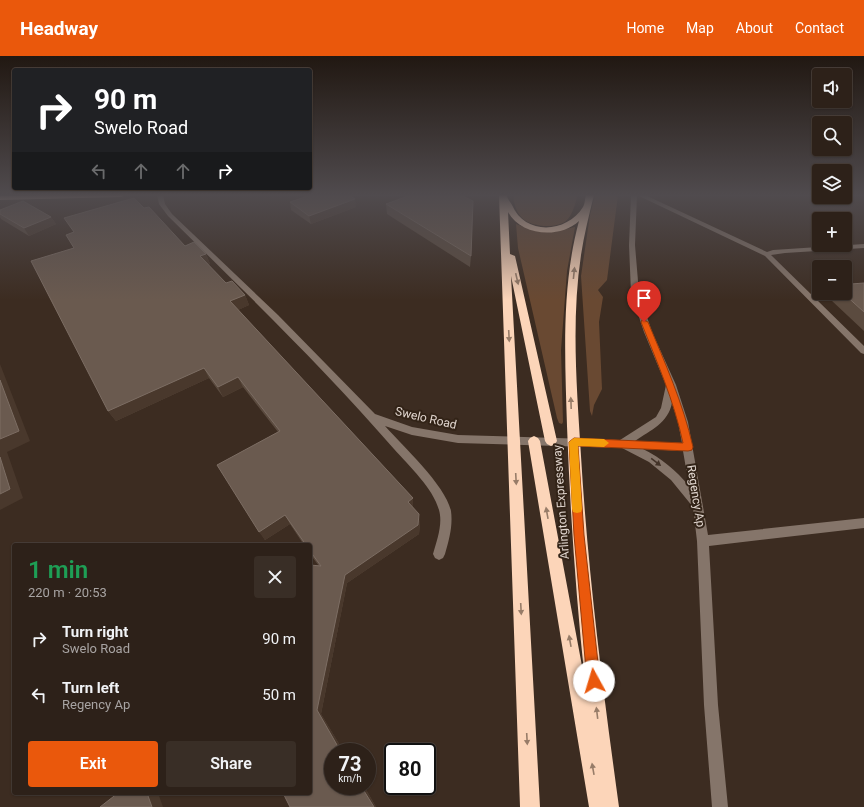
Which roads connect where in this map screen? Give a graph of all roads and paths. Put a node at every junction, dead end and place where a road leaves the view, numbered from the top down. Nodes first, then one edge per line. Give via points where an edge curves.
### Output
1 (185, 230) edge
2 (505, 230) edge
3 (506, 230) edge
4 (581, 230) edge
5 (632, 230) edge
6 (714, 230) edge
7 (864, 246) edge
8 (767, 255) junction
9 (864, 351) edge
10 (671, 385) junction
11 (372, 417) junction
12 (514, 440) junction
13 (534, 441) junction
14 (552, 441) junction
15 (574, 442) junction
16 (622, 444) junction
17 (688, 447) junction
18 (698, 505) junction
19 (864, 523) edge
20 (703, 541) junction
21 (439, 554) dead end
22 (530, 807) edge
23 (599, 807) edge
24 (609, 807) edge
25 (720, 807) edge

1 - 11 street, Swelo Road via 275,317
2 -> 12 highway
3 -> 14 highway
15 -> 4 highway, Arlington Expressway via 570,353 576,255
5 - 10 street, Regency Ap via 635,293 648,332
6 - 8 street
7 - 8 street via 773,252
8 - 9 street
10 - 16 street via 666,408 659,420
10 - 17 street, Regency Ap
11 - 12 street, Swelo Road via 412,431 458,439
11 - 21 street via 435,489 445,510 446,528
12 - 13 street, Swelo Road
12 -> 22 highway
13 - 14 street, Swelo Road
23 -> 13 highway
14 - 15 street, Swelo Road
15 - 16 street, Swelo Road
24 -> 15 highway, Arlington Expressway via 582,571
16 - 17 street, Swelo Road
16 -> 18 street via 652,459 675,477
17 - 18 street, Regency Ap
18 - 20 street, Regency Ap
19 - 20 street
20 - 25 street, Regency Ap via 711,705

